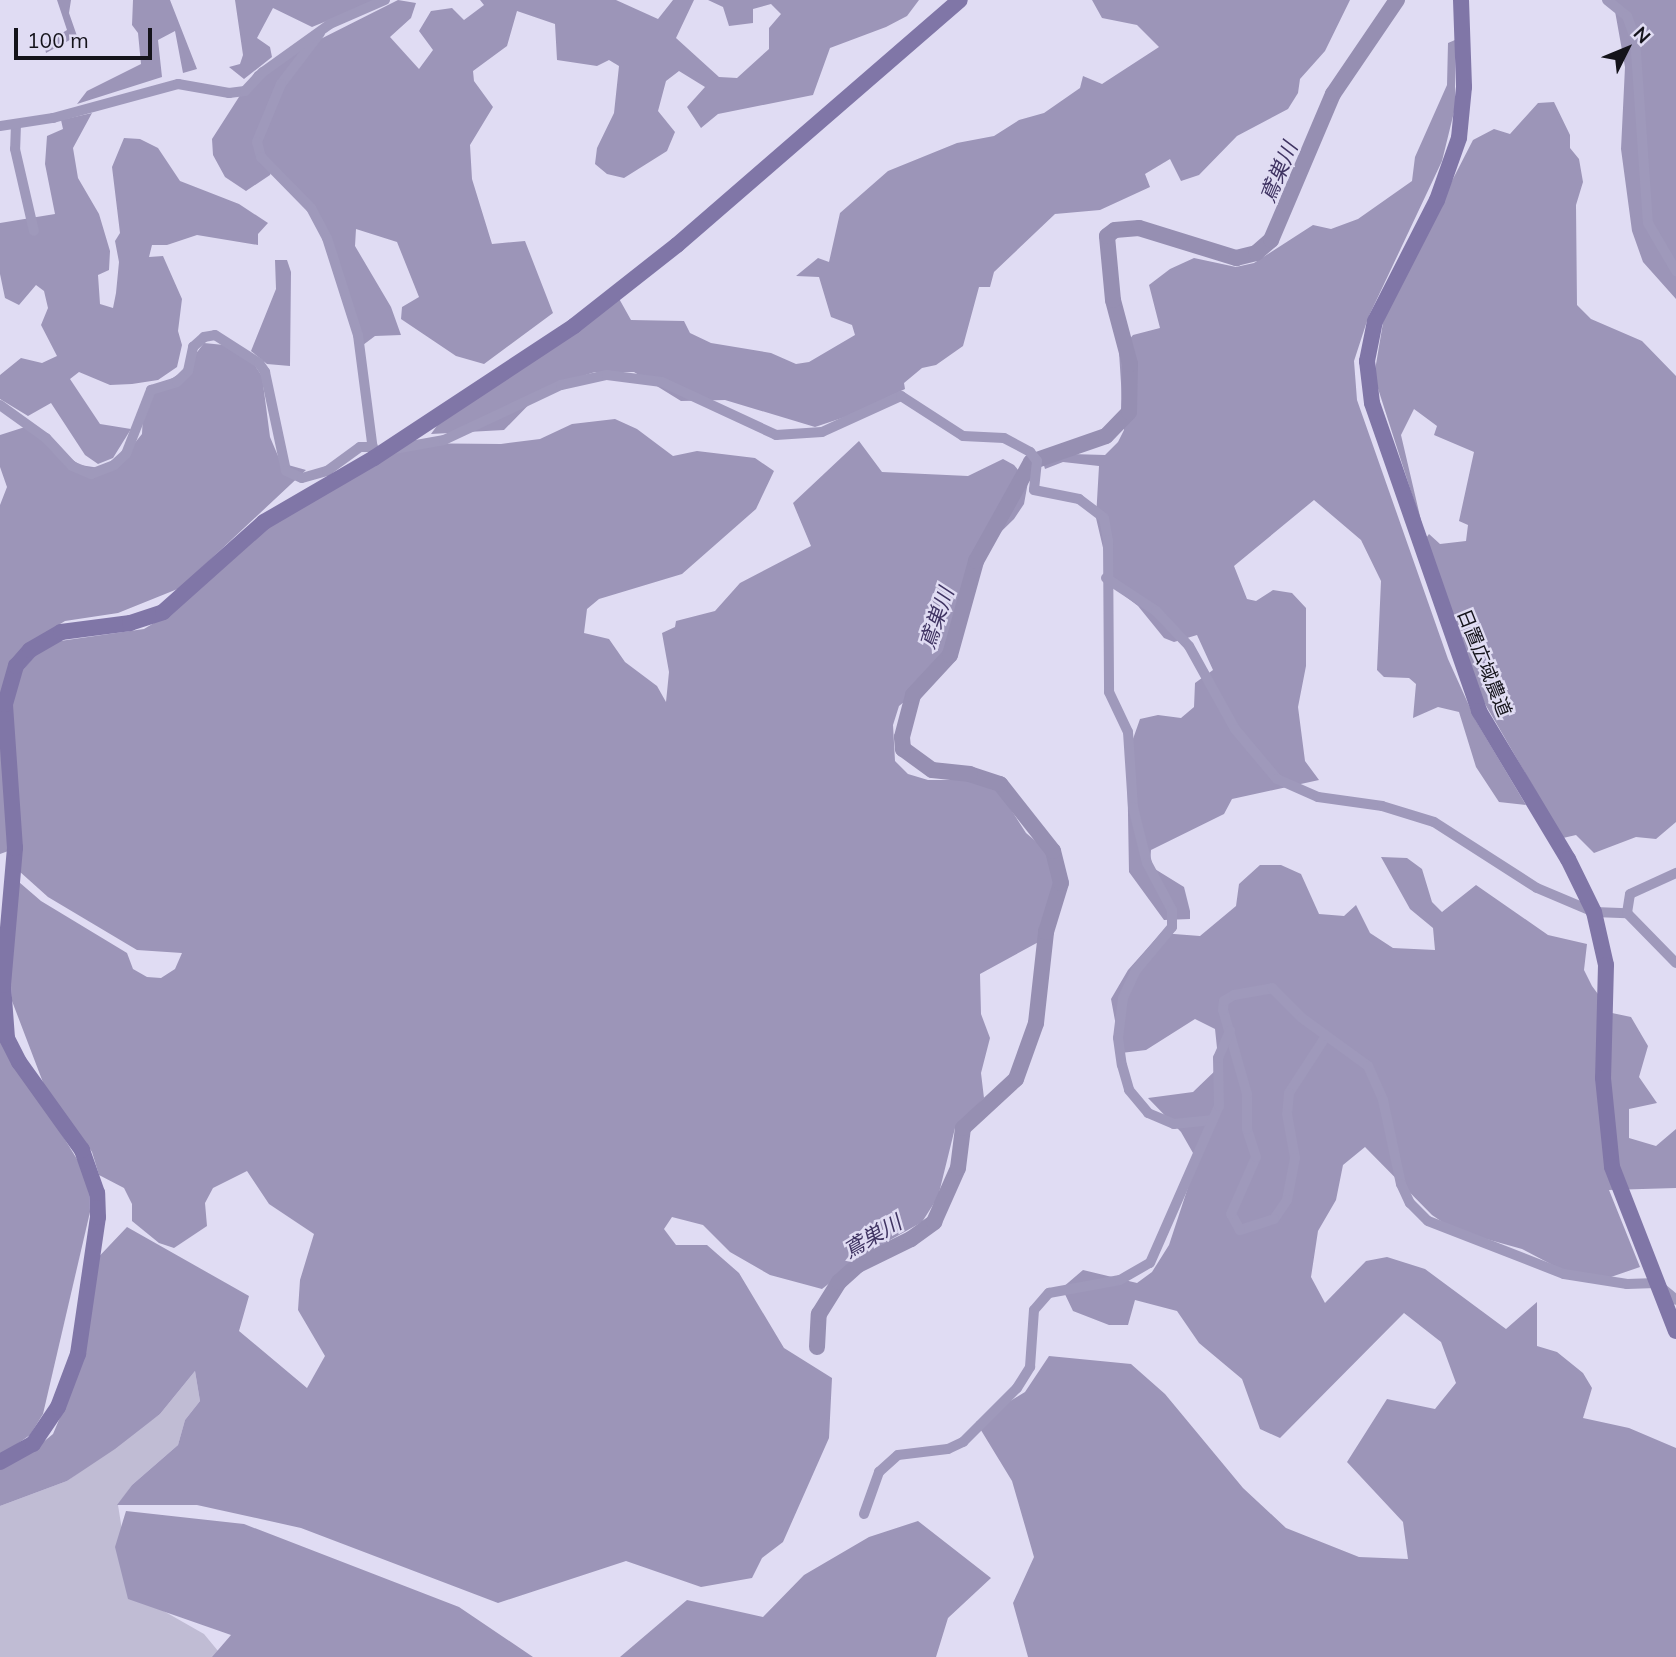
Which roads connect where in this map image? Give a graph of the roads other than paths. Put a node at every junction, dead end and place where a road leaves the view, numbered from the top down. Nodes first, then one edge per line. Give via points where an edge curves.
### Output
1 (385, 0) edge
2 (960, 0) edge
3 (1461, 0) edge
4 (1607, 0) edge
5 (320, 33) junction
6 (16, 124) junction
7 (0, 126) edge
8 (34, 231) dead end
9 (1676, 271) edge
10 (0, 405) edge
11 (373, 453) junction
12 (1106, 578) junction
13 (1676, 873) edge
14 (1594, 912) junction
15 (1627, 913) junction
16 (1676, 962) edge
17 (1230, 1031) junction
18 (1326, 1036) junction
19 (1213, 1121) junction
20 (1656, 1283) junction
21 (1676, 1300) edge
22 (1676, 1331) edge
23 (0, 1462) edge
24 (864, 1514) dead end

1 - 5 street
2 - 11 street via 622,290
3 - 14 street, 日置広域農道 via 1464,87 1459,138 1437,200 1375,321 1367,360 1372,404 1479,711 1568,859
4 - 9 street via 1626,16 1635,38 1648,223
5 - 6 street via 263,72 245,91 178,84
5 - 11 street via 281,84 257,142 261,157 311,208 327,238 358,335
6 - 7 street
6 - 8 street via 15,149
10 - 11 street via 46,439 72,466 91,474 114,465 126,454 138,434 143,401 151,390 177,382 188,371 193,347 204,337 215,335 259,363 265,372 286,471 302,478 327,471 360,447
11 - 12 street via 444,440 561,385 607,375 662,382 776,435 822,432 901,396 963,436 1004,438 1030,452 1037,461 1031,484 1034,490 1094,507 1108,528
11 - 23 street via 264,523 163,612 130,623 61,632 16,666 8,687 5,704 15,848 3,985 7,1038 82,1150 97,1193 98,1217 78,1354 58,1407 33,1444
12 - 14 street via 1156,611 1189,646 1235,729 1277,779 1318,797 1382,806 1434,822 1474,844 1516,877
12 - 19 street via 1109,692 1128,732 1133,807 1143,850 1155,884 1172,910 1172,927 1136,970 1124,998 1118,1038 1122,1065 1129,1090 1148,1114 1174,1124
13 - 15 street via 1630,894
14 - 15 street
14 - 20 street, 日置広域農道 via 1606,965 1603,1078 1607,1139 1617,1184
15 - 16 street
17 - 18 street via 1224,1001 1272,988
17 - 18 street via 1247,1094 1247,1129 1256,1157 1231,1214 1240,1230 1274,1219 1287,1200 1295,1158 1287,1114 1289,1093
17 - 19 street via 1220,1046 1219,1106
18 - 20 street via 1353,1053 1376,1078 1401,1184 1410,1203 1428,1221 1564,1274 1627,1284
19 - 24 street via 1150,1263 1120,1280 1049,1293 1034,1310 1030,1367 1017,1388 963,1442 948,1449 898,1455 879,1472
20 - 21 street
20 - 22 street, 日置広域農道

